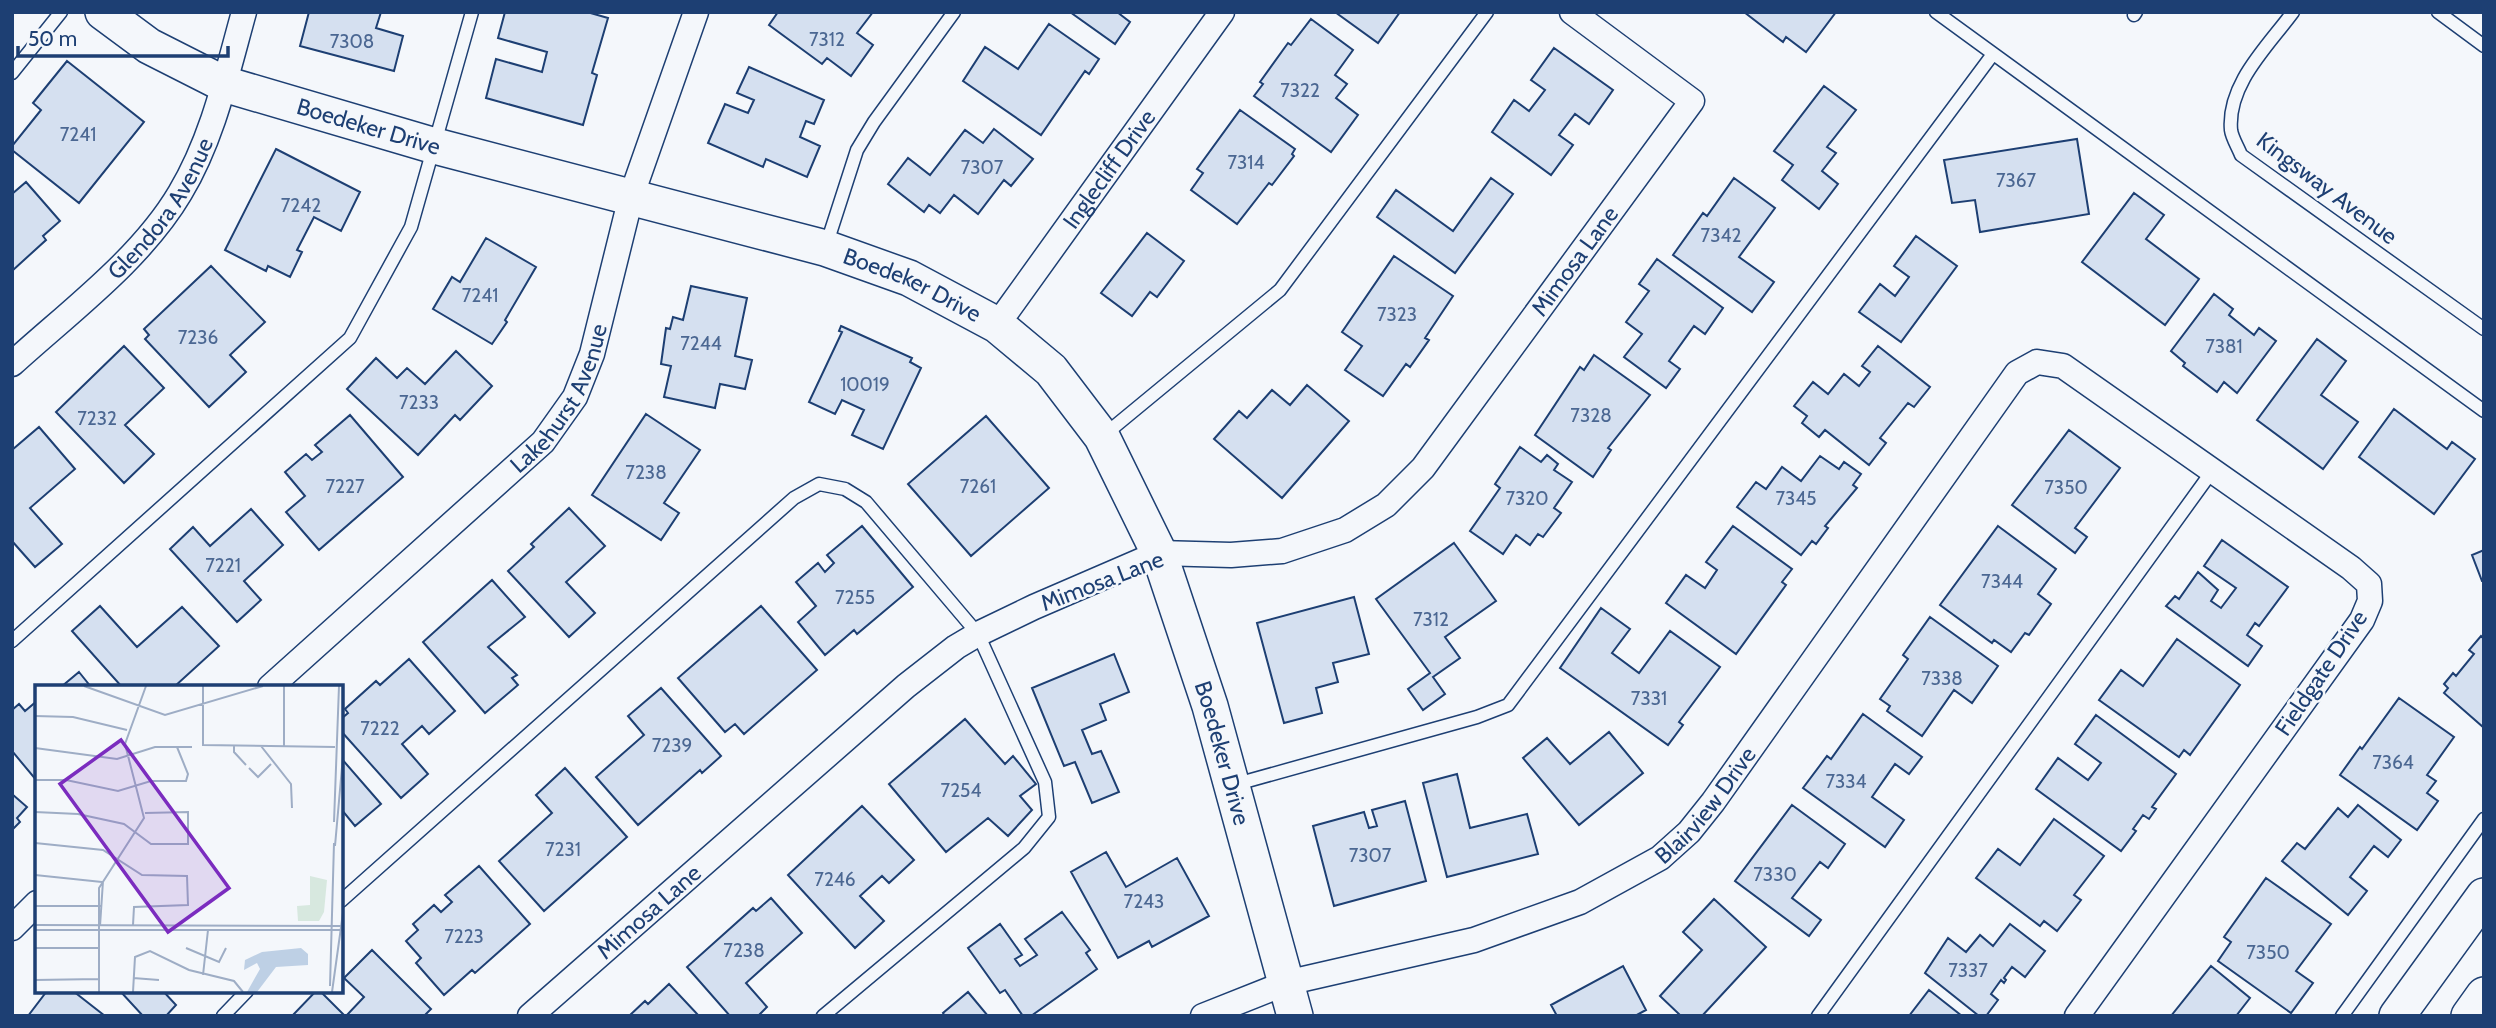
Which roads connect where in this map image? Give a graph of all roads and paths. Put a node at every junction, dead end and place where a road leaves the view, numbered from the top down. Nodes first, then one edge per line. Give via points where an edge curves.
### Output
1 (61, 12) edge
2 (103, 12) edge
3 (244, 12) edge
4 (472, 12) edge
5 (696, 12) edge
6 (954, 12) edge
7 (1222, 12) edge
8 (1487, 12) edge
9 (1572, 12) edge
10 (1936, 12) edge
11 (2293, 12) edge
12 (2438, 12) edge
13 (2484, 46) edge
14 (1993, 54) junction
15 (12, 73) edge
16 (224, 84) junction
17 (435, 146) junction
18 (631, 197) junction
19 (825, 248) junction
20 (998, 325) junction
21 (2484, 329) edge
22 (2037, 362) joint
23 (12, 364) edge
24 (2484, 411) edge
25 (1102, 437) junction
26 (2213, 470) junction
27 (1159, 553) junction
28 (978, 634) junction
29 (12, 641) edge
30 (272, 685) edge
31 (1233, 785) junction
32 (2484, 819) edge
33 (2484, 896) edge
34 (343, 899) edge
35 (35, 905) edge
36 (12, 928) edge
37 (1286, 983) junction
38 (245, 993) edge
39 (2484, 995) edge
40 (223, 1016) edge
41 (530, 1016) edge
42 (823, 1016) edge
43 (1203, 1016) edge
44 (1295, 1016) edge
45 (1818, 1016) edge
46 (2077, 1016) edge
47 (2342, 1016) edge
48 (2397, 1016) edge
49 (2469, 1016) edge

1 - 15 lane
2 - 16 street, Boedeker Drive via 149,46
3 - 16 street, Glendora Avenue
4 - 17 lane
5 - 18 street, Lakehurst Avenue
6 - 19 lane via 857,150
7 - 20 street, Inglecliff Drive
8 - 25 lane via 1280,290
9 - 27 street, Mimosa Lane via 1692,101 1423,468 1386,505 1345,530 1282,551
10 - 14 lane
11 - 21 lane, Kingsway Avenue via 2242,82 2232,107 2231,133 2241,155
12 - 13 lane
14 - 24 lane
14 - 31 lane via 1508,705
16 - 17 street, Boedeker Drive
16 - 23 street, Glendora Avenue via 206,140 180,193 141,247
17 - 18 street, Boedeker Drive
17 - 29 lane via 411,227 350,338
18 - 19 street, Boedeker Drive
18 - 30 street, Lakehurst Avenue via 592,354 575,397 543,442
19 - 20 street, Boedeker Drive via 909,278
20 - 25 street, Boedeker Drive via 1051,370
22 - 26 street, Fieldgate Drive via 2063,366
22 - 37 street, Blairview Drive via 2017,373 1713,802 1660,858 1580,902 1474,940
25 - 27 street, Boedeker Drive
26 - 45 lane
26 - 46 street, Fieldgate Drive via 2351,568 2369,584 2370,601 2362,620
27 - 28 street, Mimosa Lane
27 - 31 street, Boedeker Drive
28 - 34 lane via 866,502 845,489 819,484 794,498
28 - 41 street, Mimosa Lane via 906,686
28 - 42 lane via 1045,782 1049,817 1024,848
31 - 37 street, Boedeker Drive
32 - 47 lane
33 - 48 street
35 - 36 street
37 - 43 street, Blairview Drive
37 - 44 street, Boedeker Drive
38 - 40 lane
39 - 49 street

